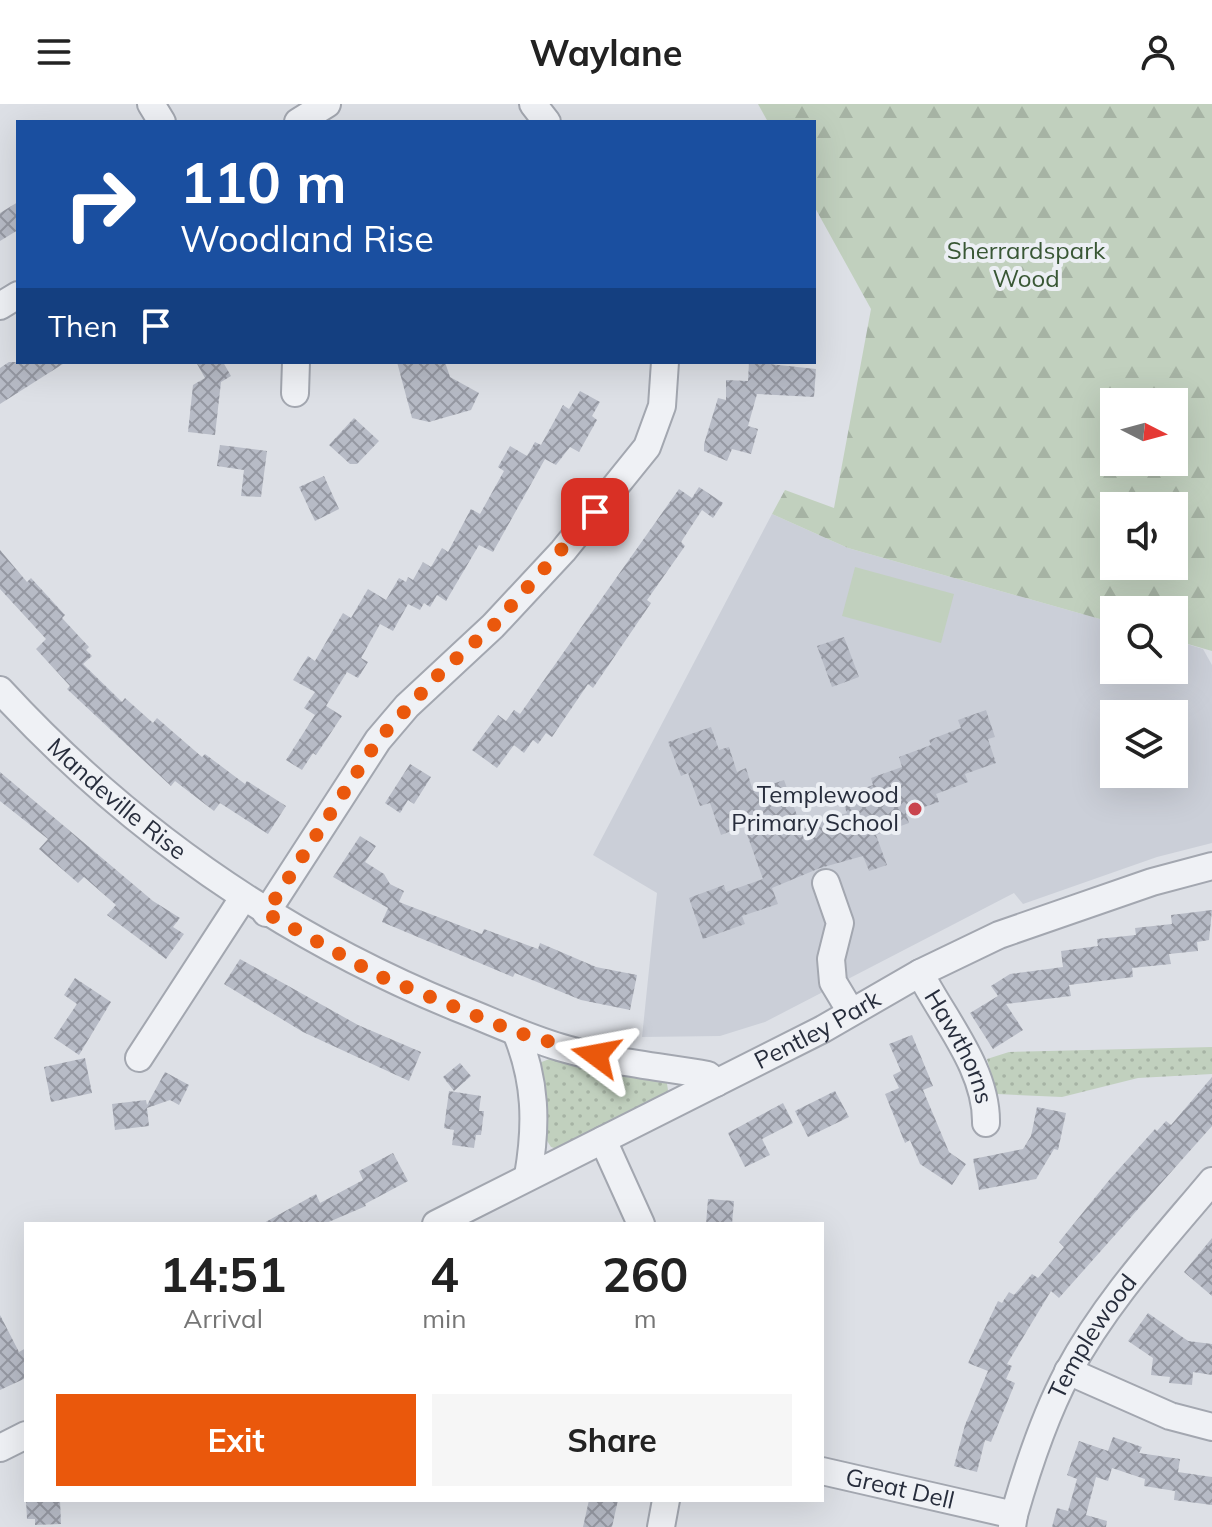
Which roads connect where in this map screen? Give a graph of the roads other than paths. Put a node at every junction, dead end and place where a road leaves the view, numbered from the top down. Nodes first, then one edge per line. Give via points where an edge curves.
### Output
1 (327, 104) edge
2 (533, 104) edge
3 (301, 120) edge
4 (545, 120) edge
5 (296, 364) edge
6 (665, 364) edge
7 (295, 393) dead end
8 (0, 690) edge
9 (10, 711) edge
10 (1212, 866) edge
11 (826, 883) dead end
12 (243, 898) junction
13 (266, 913) junction
14 (920, 973) junction
15 (851, 1012) junction
16 (516, 1032) junction
17 (139, 1058) dead end
18 (716, 1083) junction
19 (986, 1123) dead end
20 (603, 1140) junction
21 (528, 1176) junction
22 (1212, 1181) edge
23 (440, 1222) edge
24 (640, 1222) edge
25 (1068, 1371) junction
26 (1212, 1427) edge
27 (24, 1436) edge
28 (0, 1448) edge
29 (824, 1472) edge
30 (666, 1502) edge
31 (1013, 1521) edge
32 (661, 1527) edge

1 - 3 street
2 - 4 street
5 - 7 street
6 - 13 street via 662,406 647,447 563,551 378,740
8 - 9 street, Mandeville Rise
9 - 12 street, Mandeville Rise via 183,856
10 - 14 street, Pentley Park via 999,935
11 - 15 street via 840,923 831,959 833,982
12 - 13 street, Mandeville Rise
12 - 17 street
13 - 16 street, Mandeville Rise via 379,976
14 - 15 street, Pentley Park
14 - 19 street, Hawthorns via 972,1064
15 - 18 street, Pentley Park
16 - 18 street, Mandeville Rise via 568,1050 708,1075
16 - 21 street via 536,1107
18 - 20 street, Pentley Park
20 - 21 street, Pentley Park
20 - 24 street
21 - 23 street, Pentley Park
22 - 25 street, Templewood via 1131,1277
25 - 26 street via 1170,1416
25 - 31 street, Templewood via 1035,1447
27 - 28 street
29 - 31 street, Great Dell
30 - 32 street

